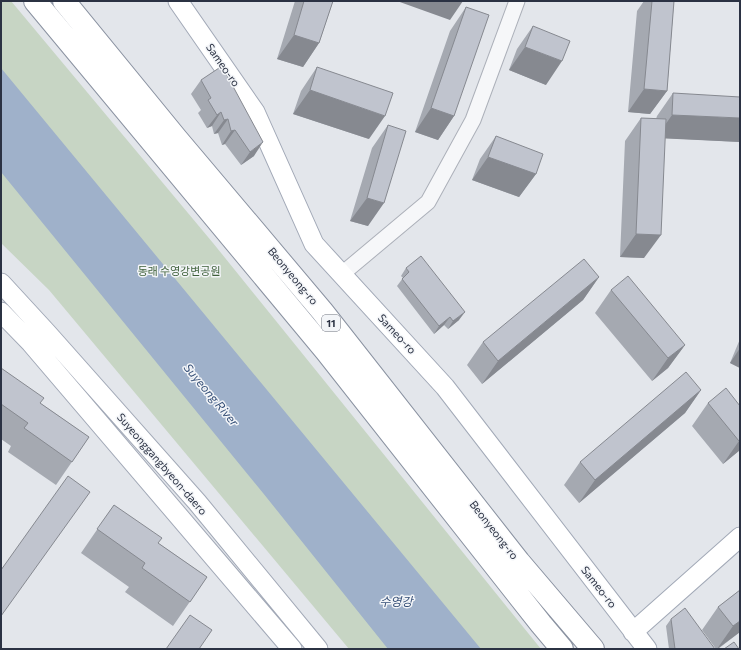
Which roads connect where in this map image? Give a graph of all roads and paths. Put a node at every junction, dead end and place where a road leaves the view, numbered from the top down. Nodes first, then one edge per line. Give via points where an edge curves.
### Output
1 (35, 1) edge
2 (64, 1) edge
3 (178, 1) edge
4 (517, 1) edge
5 (342, 274) junction
6 (1, 283) edge
7 (1, 312) edge
8 (740, 537) edge
9 (633, 632) junction
10 (292, 649) edge
11 (318, 649) edge
12 (562, 649) edge
13 (593, 649) edge
14 (647, 649) edge

1 - 12 highway, Beonyeong-ro / 11 via 326,351
2 - 13 highway, Beonyeong-ro / 11 via 322,311 519,562
3 - 5 main road, Sameo-ro via 255,112 314,244
4 - 5 lane via 473,120 428,202
5 - 9 main road, Sameo-ro via 445,387
6 - 11 main road, Suyeonggangbyeon-daero via 197,502
7 - 10 main road, Suyeonggangbyeon-daero via 36,349
8 - 9 main road
9 - 14 main road, Sameo-ro

